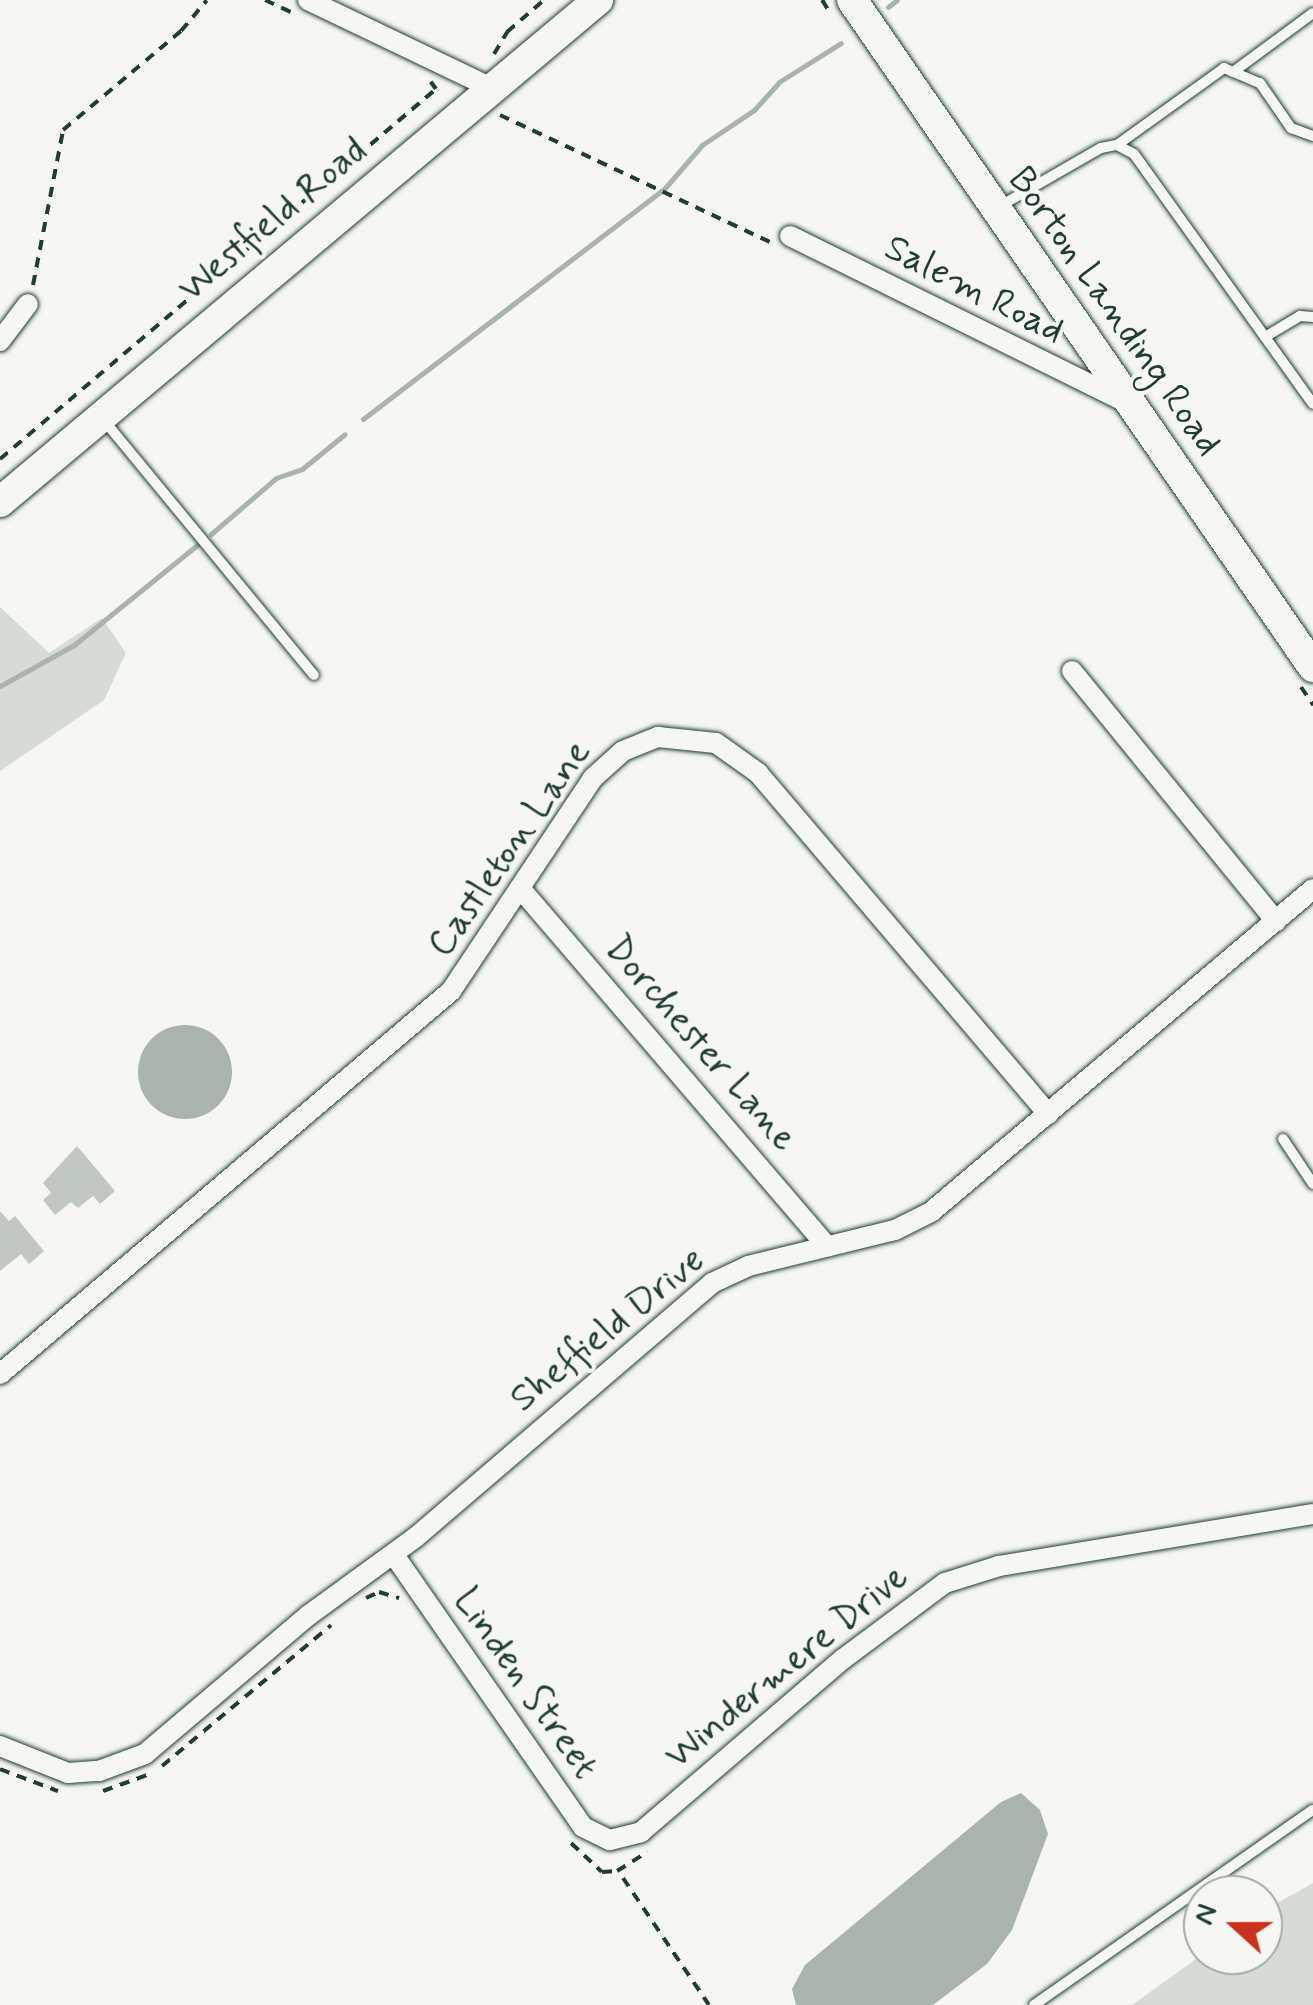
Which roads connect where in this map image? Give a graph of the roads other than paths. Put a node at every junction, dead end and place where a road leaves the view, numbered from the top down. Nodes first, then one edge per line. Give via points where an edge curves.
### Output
1 (308, 0) edge
2 (598, 0) edge
3 (852, 0) edge
4 (1313, 13) edge
5 (1233, 72) junction
6 (492, 87) junction
7 (1313, 136) edge
8 (1118, 145) junction
9 (995, 208) junction
10 (788, 243) road end
11 (28, 304) road end
12 (1313, 317) edge
13 (1265, 337) junction
14 (0, 341) edge
15 (1311, 395) edge
16 (1128, 403) junction
17 (102, 417) junction
18 (0, 502) edge
19 (1313, 667) edge
20 (1072, 671) dead end
21 (314, 674) dead end
22 (520, 888) junction
23 (1313, 889) edge
24 (1276, 921) junction
25 (1048, 1114) junction
26 (1283, 1139) dead end
27 (1313, 1184) edge
28 (827, 1246) junction
29 (0, 1374) edge
30 (1313, 1514) edge
31 (394, 1555) junction
32 (0, 1746) edge
33 (1313, 1810) edge
34 (610, 1840) joint
35 (1034, 2005) edge

1 - 6 street
2 - 6 street, Westfield Road
3 - 9 street, Borton Landing Road
4 - 5 lane
5 - 7 lane via 1260,83 1291,128
5 - 8 lane via 1224,68
6 - 17 street, Westfield Road
8 - 9 lane via 1100,148
8 - 13 lane via 1134,154
9 - 16 street, Borton Landing Road
10 - 16 street, Salem Road
11 - 14 street
12 - 13 lane via 1300,316
13 - 15 lane
16 - 19 street, Borton Landing Road
17 - 18 street, Westfield Road
17 - 21 lane
20 - 24 street
22 - 25 street, Castleton Lane via 610,760 658,737 716,742 758,773
22 - 28 street, Dorchester Lane
22 - 29 street, Castleton Lane via 451,991
23 - 24 street, Sheffield Drive
24 - 25 street, Sheffield Drive
25 - 28 street, Sheffield Drive via 920,1219
26 - 27 lane
28 - 31 street, Sheffield Drive via 748,1266 712,1284
30 - 34 street, Windermere Drive via 1000,1566 945,1584 843,1658 640,1832
31 - 32 street, Sheffield Drive via 339,1591 130,1762 99,1771 55,1771
31 - 34 street, Linden Street via 583,1826
33 - 35 lane

